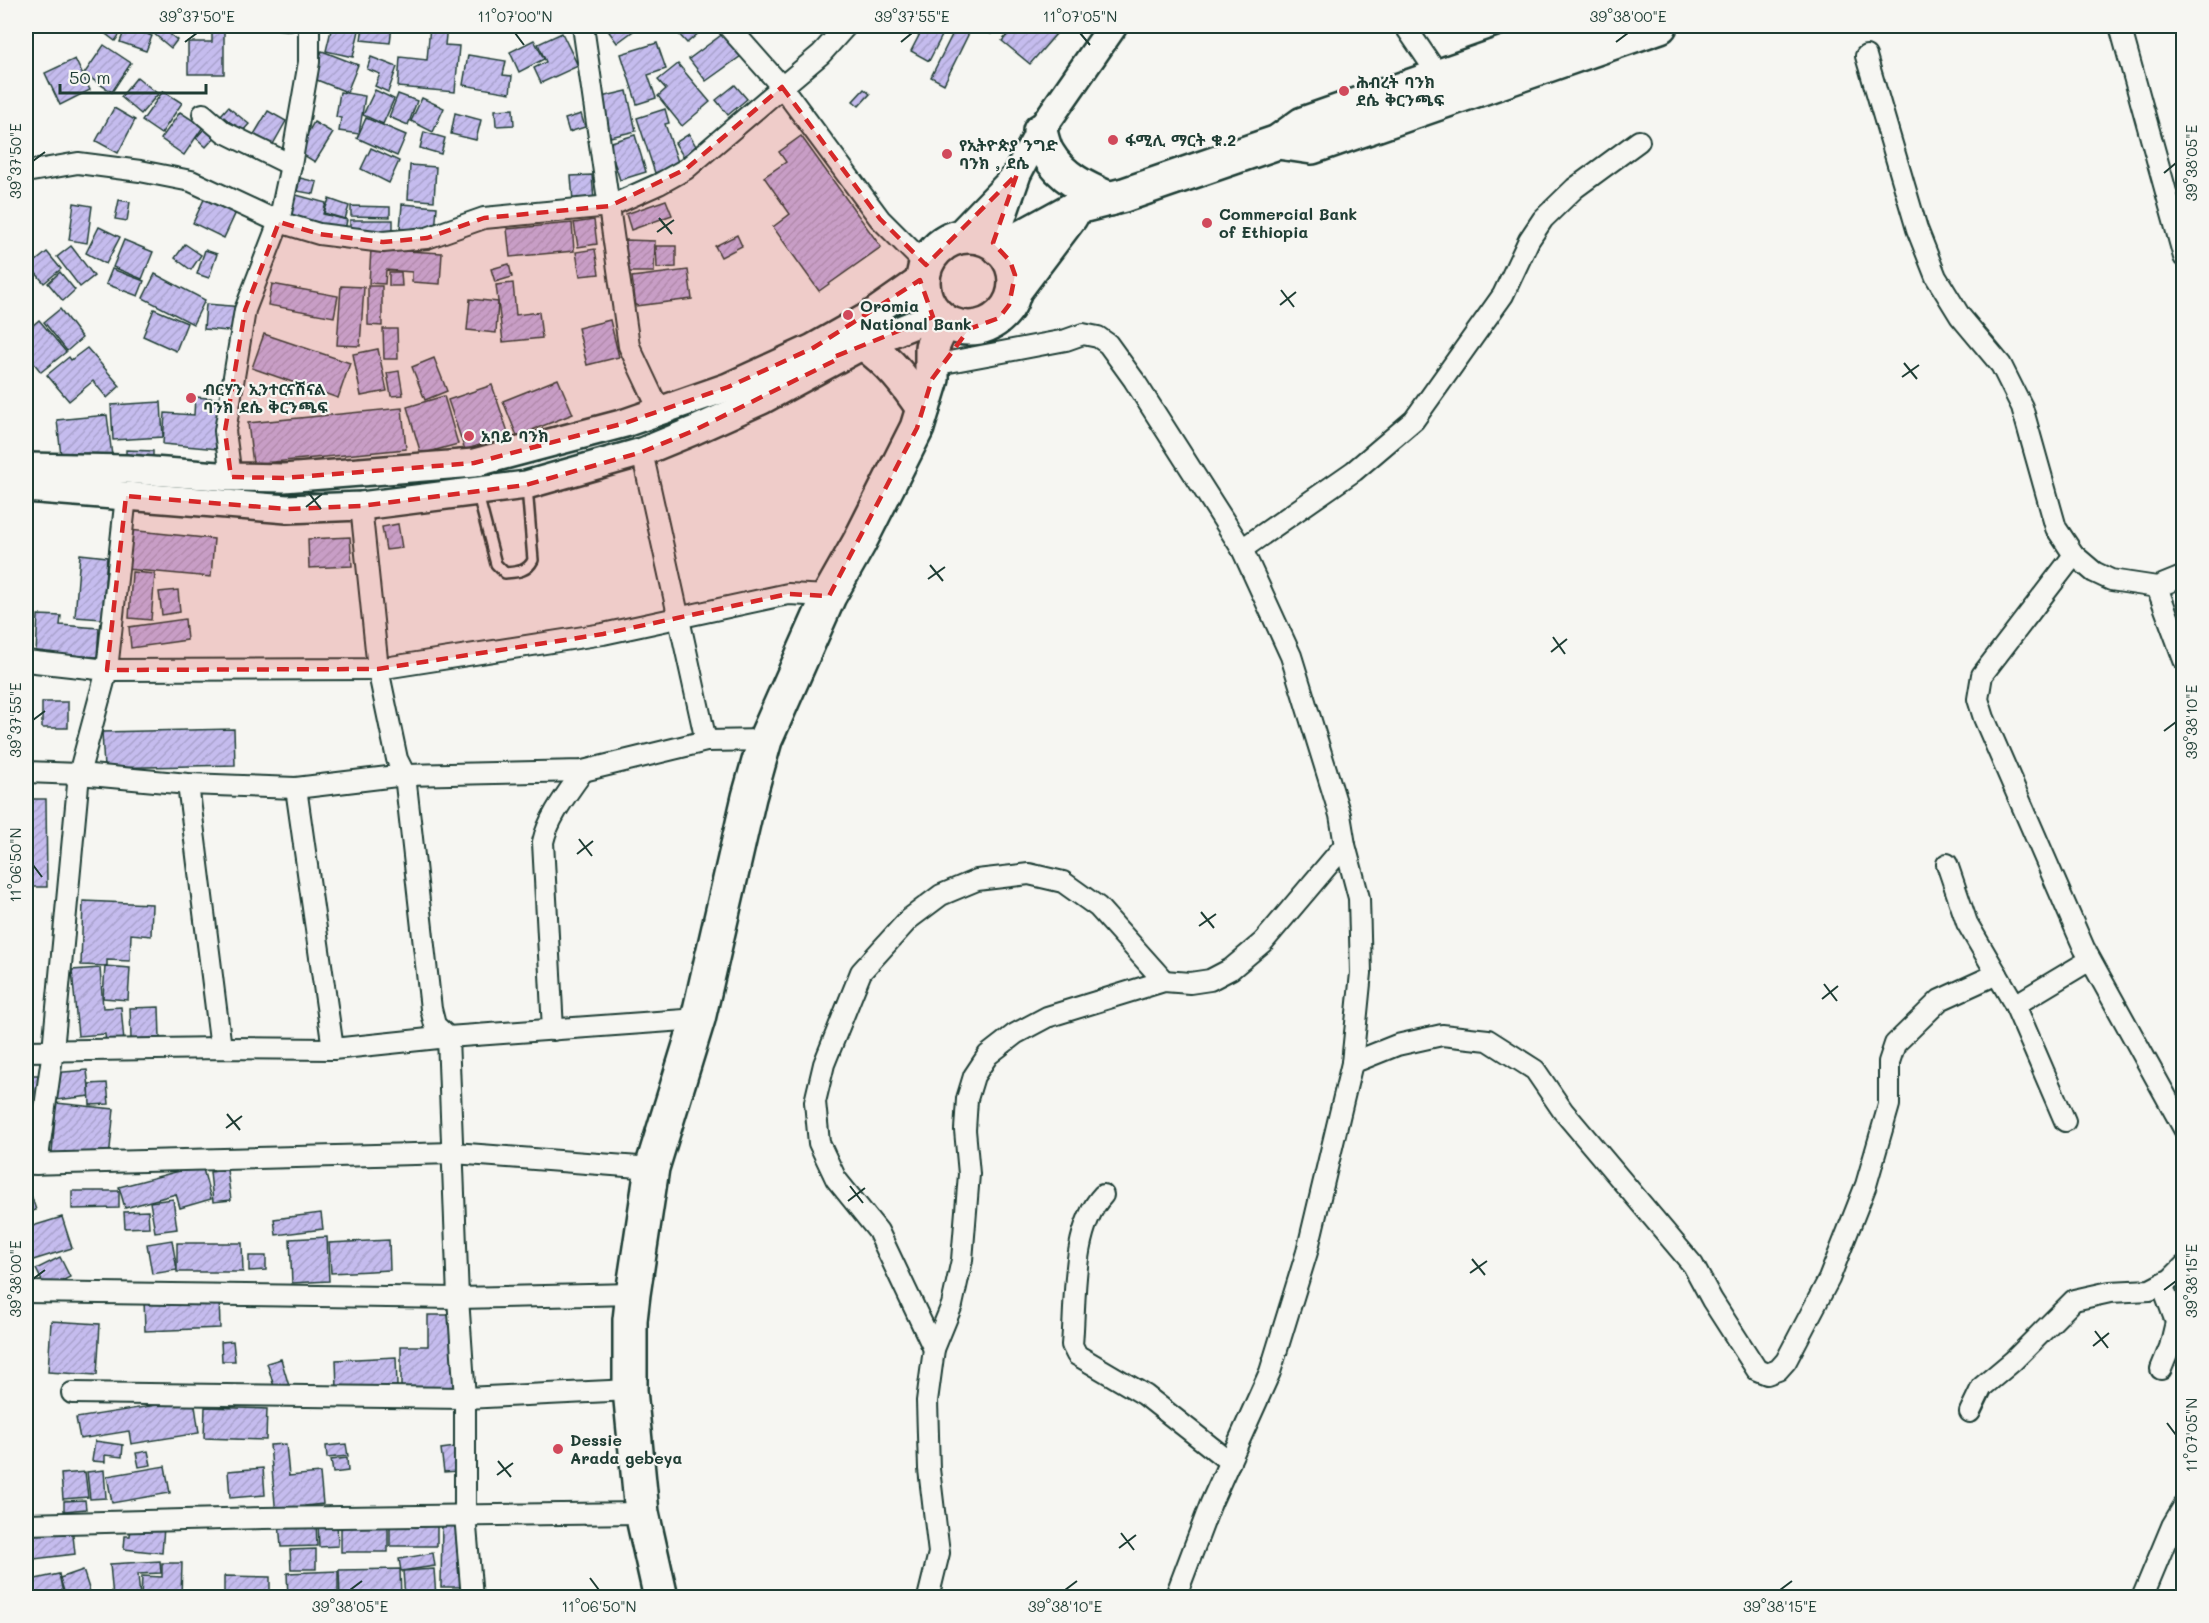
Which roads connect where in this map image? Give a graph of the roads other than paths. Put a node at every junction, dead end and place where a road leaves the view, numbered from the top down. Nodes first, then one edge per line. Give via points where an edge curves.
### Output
1 (309, 26) edge
2 (583, 26) edge
3 (728, 26) edge
4 (846, 26) edge
5 (1113, 26) edge
6 (1405, 26) edge
7 (1582, 26) edge
8 (1660, 26) edge
9 (2120, 26) edge
10 (1866, 56) dead end
11 (782, 87) junction
12 (1444, 88) junction
13 (203, 114) dead end
14 (1040, 131) junction
15 (1639, 141) dead end
16 (291, 165) junction
17 (26, 172) edge
18 (1017, 174) junction
19 (1110, 199) junction
20 (610, 206) junction
21 (1077, 207) junction
22 (279, 222) junction
23 (956, 238) junction
24 (997, 246) junction
25 (2184, 257) edge
26 (925, 271) junction
27 (1015, 290) junction
28 (950, 322) junction
29 (865, 344) junction
30 (935, 383) junction
31 (660, 412) junction
32 (642, 452) junction
33 (26, 467) edge
34 (231, 477) junction
35 (526, 485) junction
36 (26, 488) edge
37 (477, 492) junction
38 (126, 496) junction
39 (361, 506) junction
40 (1242, 549) junction
41 (2074, 555) junction
42 (2184, 576) edge
43 (2157, 587) junction
44 (829, 596) junction
45 (678, 618) junction
46 (2184, 660) edge
47 (26, 661) edge
48 (378, 669) junction
49 (106, 670) junction
50 (765, 740) junction
51 (706, 741) junction
52 (583, 771) junction
53 (26, 772) edge
54 (80, 774) junction
55 (405, 775) junction
56 (188, 784) junction
57 (296, 788) junction
58 (1345, 845) junction
59 (1947, 864) dead end
60 (2090, 960) junction
61 (1997, 974) junction
62 (1164, 981) junction
63 (2016, 1005) junction
64 (698, 1018) junction
65 (553, 1030) junction
66 (448, 1037) junction
67 (221, 1048) junction
68 (333, 1048) junction
69 (53, 1050) junction
70 (26, 1051) edge
71 (1352, 1063) junction
72 (2065, 1121) dead end
73 (2184, 1129) edge
74 (454, 1153) junction
75 (31, 1164) edge
76 (652, 1168) junction
77 (1103, 1195) dead end
78 (2184, 1266) edge
79 (2162, 1284) junction
80 (26, 1292) edge
81 (633, 1294) junction
82 (459, 1298) junction
83 (934, 1349) junction
84 (2161, 1369) dead end
85 (630, 1390) junction
86 (72, 1393) dead end
87 (465, 1398) junction
88 (1970, 1412) dead end
89 (1230, 1462) junction
90 (2184, 1506) edge
91 (642, 1513) junction
92 (465, 1515) junction
93 (26, 1524) edge
94 (472, 1598) edge
95 (661, 1598) edge
96 (928, 1598) edge
97 (1175, 1598) edge
98 (2142, 1598) edge

1 - 16 street via 309,62
2 - 20 street
3 - 11 street
4 - 11 street via 821,54
5 - 14 street
6 - 12 street
7 - 12 highway
8 - 12 highway
9 - 25 street
10 - 41 street via 1917,229 1936,277 1960,316 2001,365 2022,407 2056,528
11 - 20 street via 686,169
11 - 26 street via 880,219
12 - 19 highway via 1373,113 1312,147 1278,142
13 - 16 street via 224,132
14 - 18 street
14 - 19 highway via 1047,153 1062,172 1081,187
15 - 40 street via 1575,188 1543,219 1528,240 1503,295 1414,420 1354,471
16 - 22 street
17 - 22 street via 78,163 192,181
18 - 23 street
18 - 24 street
19 - 21 highway
20 - 22 street via 484,218 428,238 383,242 319,234
20 - 31 street via 629,346
21 - 24 highway
21 - 27 highway
22 - 34 street via 244,310 225,431
23 - 24 highway via 975,237
23 - 26 highway via 933,253
24 - 27 highway via 1010,261
26 - 28 highway via 928,304
26 - 31 street via 866,318 813,348 729,387
27 - 28 highway via 999,318 985,326
28 - 29 street
28 - 30 highway via 932,347
29 - 30 highway via 897,371
29 - 32 street via 762,400
30 - 40 street via 1083,334 1098,337 1108,344 1134,380
30 - 44 highway via 917,428
31 - 34 street via 474,463 284,478
32 - 35 street
32 - 45 street
33 - 34 street
35 - 37 street
35 - 37 lane via 533,560 524,571 505,573 496,564
36 - 38 street
37 - 39 street
38 - 39 street via 286,509
38 - 49 street
39 - 48 street
40 - 58 street via 1291,656 1340,814
41 - 43 street via 2111,580
41 - 60 street via 1982,675 1978,699
42 - 43 street
43 - 46 street
44 - 45 street via 788,594
44 - 50 highway
45 - 48 street via 603,634
45 - 51 street
47 - 49 street
48 - 49 street
48 - 55 street via 397,759
49 - 54 street
50 - 51 street
50 - 64 highway
51 - 52 street
52 - 55 street
52 - 65 street via 562,801 543,843
53 - 54 street
54 - 56 street
54 - 69 street
55 - 57 street
55 - 66 street via 431,1009 435,1025
56 - 57 street
56 - 67 street
57 - 68 street
58 - 62 street via 1263,942 1231,969 1210,980
58 - 71 street via 1359,898 1360,973
59 - 61 street via 1967,923
60 - 63 street
60 - 73 street
61 - 63 street
61 - 71 street via 1940,1000 1895,1044 1889,1062 1889,1105 1866,1185 1829,1279 1786,1360 1778,1370 1767,1374 1757,1370 1693,1265 1563,1111 1535,1070 1488,1040 1442,1035 1397,1045
62 - 83 street via 1047,1017 1015,1034 988,1055 974,1076 967,1099 969,1174 962,1260 952,1305
62 - 83 street via 1098,907 1063,882 1029,874 976,880 941,895 909,919 861,972 824,1064 815,1102 819,1143 836,1179 878,1231
63 - 72 street
64 - 65 street
64 - 76 highway
65 - 66 street
66 - 68 street
66 - 74 street
67 - 68 street
67 - 69 street
69 - 70 street
69 - 75 street
71 - 89 street via 1307,1252 1274,1361
74 - 75 street
74 - 76 street
74 - 82 street
76 - 81 highway
77 - 89 street via 1088,1215 1078,1261 1072,1345 1077,1355 1144,1395
78 - 79 street
79 - 84 street via 2176,1322
79 - 88 street via 2150,1290 2110,1292 2074,1300 1982,1388
80 - 82 street
81 - 82 street
81 - 85 highway
82 - 87 street
83 - 96 street via 927,1401 929,1469 939,1553
85 - 87 street
85 - 91 highway
86 - 87 street
87 - 92 street
89 - 97 street via 1210,1503
90 - 98 street
91 - 92 street
91 - 95 highway
92 - 93 street
92 - 94 street

